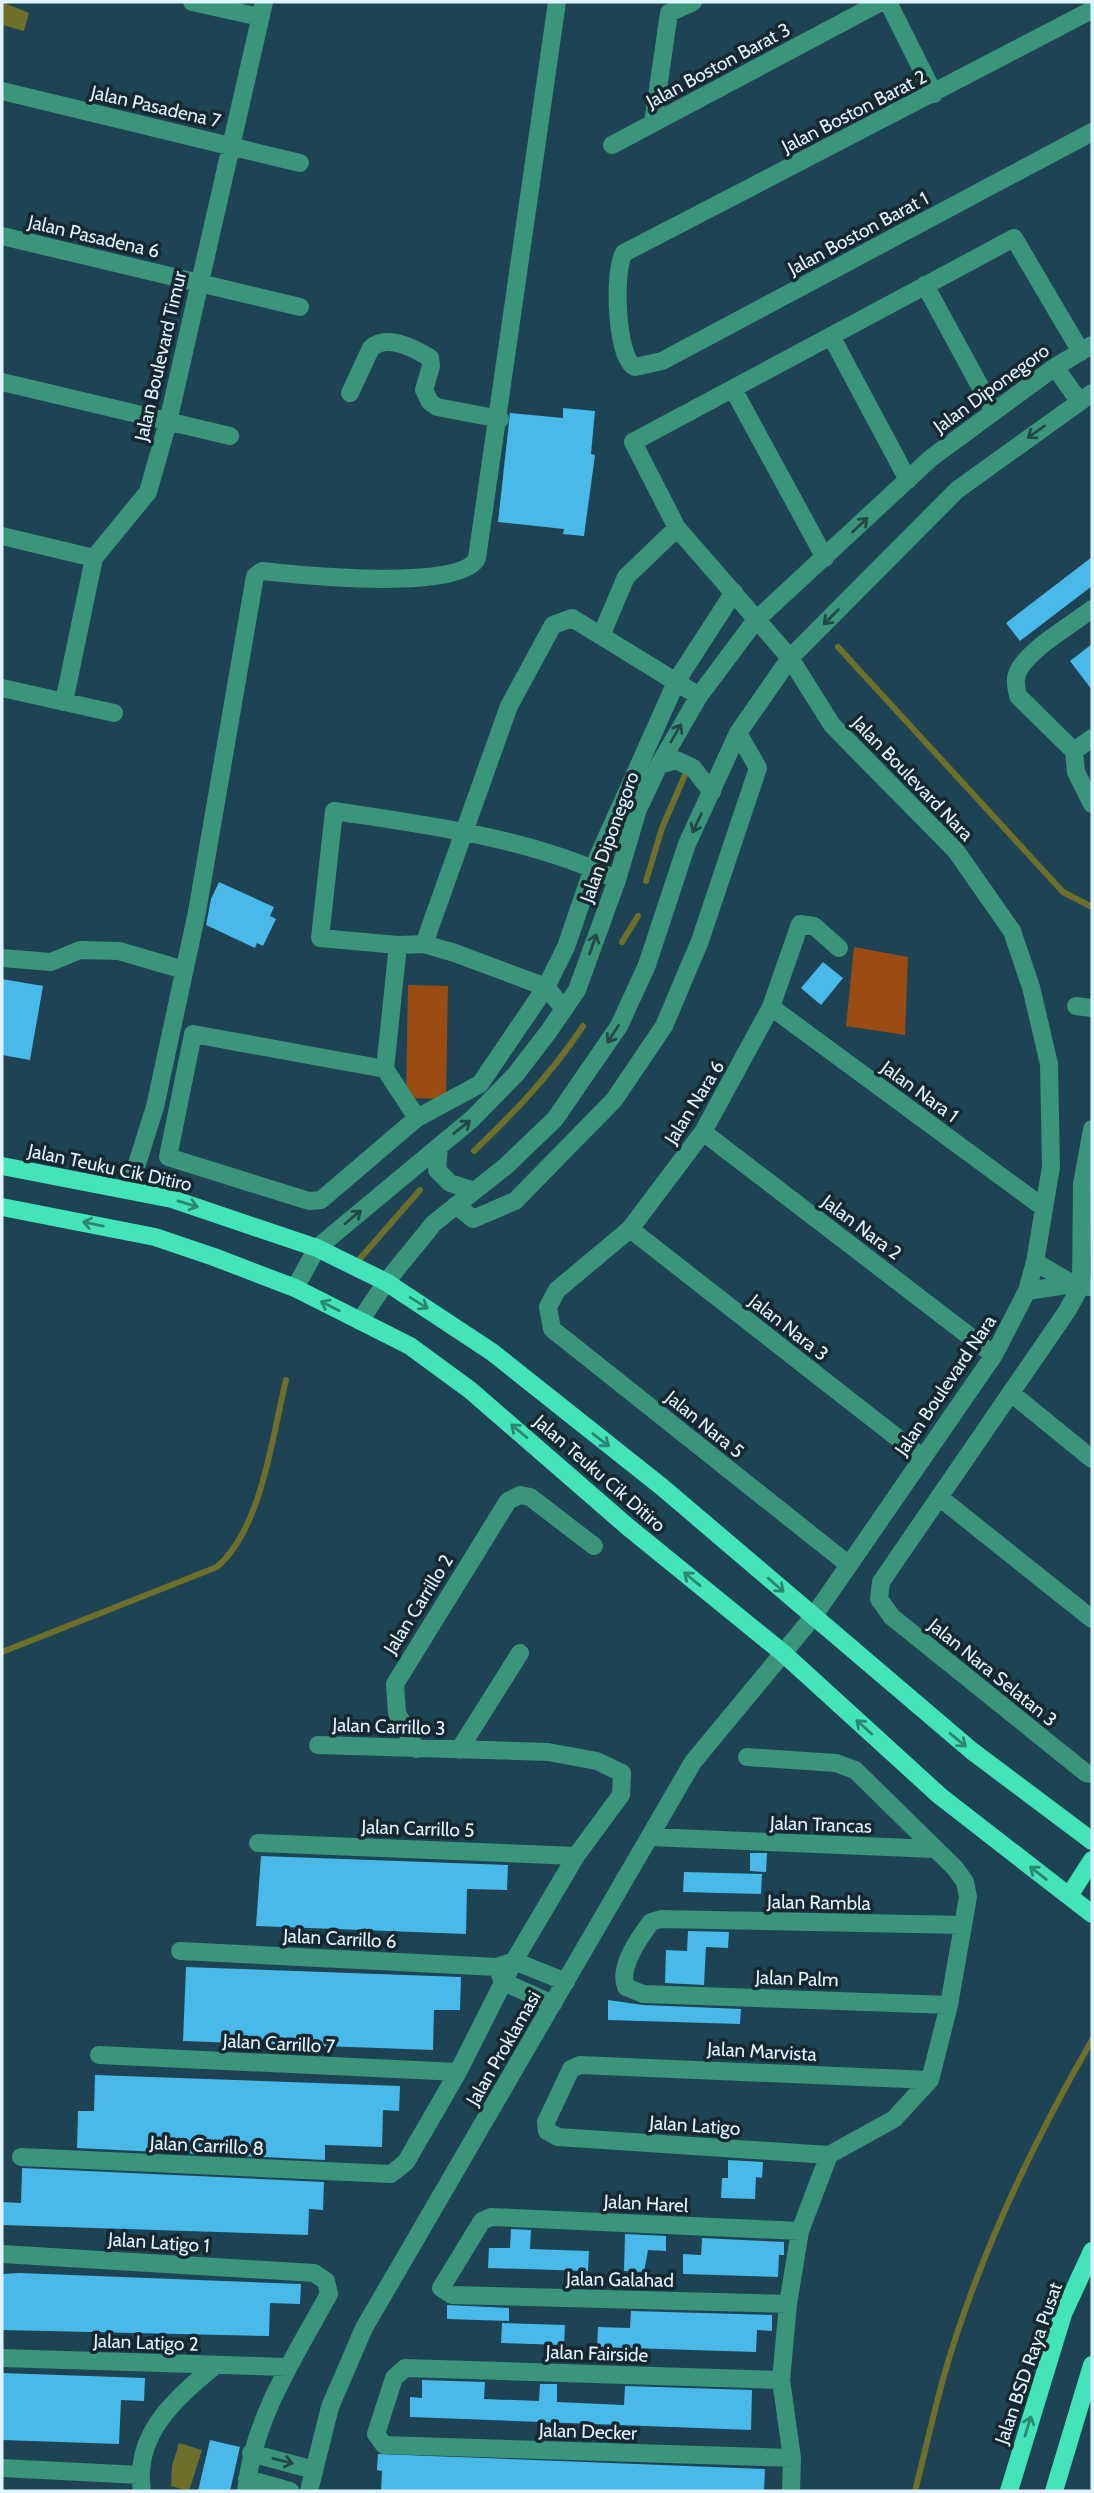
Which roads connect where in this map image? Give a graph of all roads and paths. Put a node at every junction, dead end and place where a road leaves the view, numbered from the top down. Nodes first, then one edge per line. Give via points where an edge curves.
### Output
1 (192, 2) edge
2 (557, 2) edge
3 (693, 2) edge
4 (881, 2) edge
5 (887, 2) edge
6 (262, 9) edge
7 (1092, 10) edge
8 (2, 91) edge
9 (934, 94) junction
10 (653, 123) junction
11 (1092, 132) edge
12 (612, 145) dead end
13 (230, 146) junction
14 (300, 163) dead end
15 (2, 236) edge
16 (199, 283) junction
17 (925, 285) junction
18 (300, 307) dead end
19 (831, 336) junction
20 (1087, 348) edge
21 (1055, 367) junction
22 (642, 368) joint
23 (2, 382) edge
24 (733, 389) junction
25 (350, 393) dead end
26 (1085, 397) edge
27 (994, 412) junction
28 (500, 419) junction
29 (167, 422) junction
30 (230, 436) dead end
31 (908, 480) junction
32 (677, 528) junction
33 (2, 536) edge
34 (94, 558) junction
35 (825, 558) junction
36 (734, 592) junction
37 (1092, 610) edge
38 (755, 621) junction
39 (601, 636) junction
40 (790, 658) junction
41 (677, 680) junction
42 (2, 688) edge
43 (699, 696) junction
44 (64, 702) junction
45 (114, 713) dead end
46 (738, 733) junction
47 (1092, 738) edge
48 (1074, 751) junction
49 (659, 765) junction
50 (712, 792) junction
51 (1092, 804) edge
52 (465, 831) junction
53 (593, 868) junction
54 (617, 880) junction
55 (424, 944) junction
56 (398, 945) junction
57 (839, 948) dead end
58 (2, 958) edge
59 (184, 970) junction
60 (546, 987) junction
61 (771, 1007) junction
62 (564, 1009) junction
63 (385, 1069) junction
64 (417, 1118) junction
65 (703, 1132) junction
66 (1091, 1136) edge
67 (439, 1146) junction
68 (2, 1166) edge
69 (129, 1189) junction
70 (474, 1191) junction
71 (456, 1205) junction
72 (2, 1207) edge
73 (1044, 1208) junction
74 (630, 1230) junction
75 (317, 1248) junction
76 (1035, 1262) junction
77 (386, 1282) junction
78 (1082, 1286) edge
79 (295, 1288) junction
80 (1027, 1291) junction
81 (548, 1307) joint
82 (360, 1321) junction
83 (994, 1355) junction
84 (1011, 1393) junction
85 (922, 1457) junction
86 (1092, 1459) edge
87 (939, 1497) junction
88 (594, 1546) dead end
89 (849, 1565) junction
90 (813, 1617) junction
91 (1092, 1619) edge
92 (520, 1653) dead end
93 (783, 1653) junction
94 (318, 1745) dead end
95 (416, 1749) junction
96 (459, 1750) junction
97 (747, 1758) dead end
98 (1089, 1773) edge
99 (650, 1837) junction
100 (1092, 1841) edge
101 (258, 1843) dead end
102 (934, 1849) junction
103 (576, 1856) junction
104 (1092, 1860) edge
105 (1069, 1896) junction
106 (1092, 1914) edge
107 (963, 1925) junction
108 (180, 1951) dead end
109 (505, 1970) junction
110 (566, 1982) junction
111 (643, 1994) joint
112 (553, 2004) junction
113 (949, 2005) junction
114 (99, 2055) dead end
115 (458, 2072) junction
116 (930, 2080) junction
117 (558, 2137) joint
118 (830, 2155) junction
119 (21, 2157) dead end
120 (800, 2231) junction
121 (1092, 2251) edge
122 (2, 2254) edge
123 (452, 2295) joint
124 (788, 2304) junction
125 (2, 2358) edge
126 (216, 2365) junction
127 (1092, 2365) edge
128 (288, 2367) junction
129 (781, 2380) junction
130 (384, 2445) joint
131 (251, 2453) junction
132 (792, 2458) junction
133 (2, 2468) edge
134 (314, 2470) junction
135 (141, 2483) edge
136 (247, 2485) edge
137 (290, 2491) edge
138 (309, 2491) edge
139 (791, 2491) edge
140 (1009, 2491) edge
141 (1054, 2491) edge

1 - 6 street
2 - 28 street
3 - 10 street via 669,13
4 - 10 street, Jalan Boston Barat 3
5 - 9 street
6 - 13 street, Jalan Boulevard Timur
7 - 9 street, Jalan Boston Barat 2
8 - 13 street, Jalan Pasadena 7
9 - 22 street, Jalan Boston Barat 2 via 624,253 618,265 618,287 625,356 629,365
10 - 12 street, Jalan Boston Barat 3
11 - 22 street, Jalan Boston Barat 1
13 - 14 street, Jalan Pasadena 7
13 - 16 street, Jalan Boulevard Timur
15 - 16 street, Jalan Pasadena 6
16 - 18 street, Jalan Pasadena 6
16 - 29 street, Jalan Boulevard Timur
17 - 19 street
17 - 20 street via 1014,238
17 - 27 street
19 - 24 street
19 - 31 street
20 - 21 street, Jalan Diponegoro
21 - 26 street
21 - 27 street, Jalan Diponegoro
23 - 29 street
24 - 32 street, Jalan Boulevard Nara via 633,442
24 - 35 street
25 - 28 street via 371,348 389,341 430,358 424,390 437,407
26 -> 40 street via 957,490
27 - 31 street, Jalan Diponegoro
28 - 59 street via 477,558 470,569 417,580 262,571 255,576
29 - 30 street
29 - 34 street, Jalan Boulevard Timur via 148,492
35 -> 31 street, Jalan Diponegoro
32 - 36 street, Jalan Boulevard Nara
32 - 39 street via 626,577
33 - 34 street
34 - 44 street, Jalan Boulevard Timur
35 - 38 street, Jalan Diponegoro
36 - 38 street, Jalan Boulevard Nara
36 - 41 street
37 - 48 street via 1040,648 1017,675 1018,696
38 - 40 street, Jalan Boulevard Nara
38 - 43 street, Jalan Diponegoro
39 - 41 street
39 - 52 street via 572,618 553,625 509,706
40 - 46 street
40 - 73 street, Jalan Boulevard Nara via 832,725 956,851 1012,931 1049,1064 1051,1167
41 - 43 street
41 - 53 street
42 - 44 street
49 -> 43 street, Jalan Diponegoro
44 - 45 street
46 - 50 street
46 - 71 street via 758,768 700,941 664,1026 614,1100 515,1201 473,1219
47 - 48 street
48 - 51 street via 1076,772
49 - 50 street via 676,760 693,768
49 - 54 street, Jalan Diponegoro via 638,809
50 -> 70 street via 687,844 647,965 619,1026 555,1119
52 - 53 street
52 - 55 street
52 - 56 street via 334,811 320,938
53 - 54 street
53 - 60 street via 566,947
62 -> 54 street, Jalan Diponegoro via 577,990
55 - 56 street
55 - 60 street
56 - 63 street
57 - 61 street, Jalan Nara 6 via 814,926 800,924
58 - 59 street via 51,962 80,950 119,951
59 - 69 street via 155,1107
60 - 62 street
60 - 64 street via 480,1084
61 - 65 street, Jalan Nara 6
61 - 73 street, Jalan Nara 1
67 -> 62 street, Jalan Diponegoro via 516,1074
63 - 64 street
63 - 64 street via 193,1034 168,1157 309,1201 321,1200
65 - 74 street, Jalan Nara 6
65 - 83 street, Jalan Nara 2
66 - 78 street via 1082,1184
67 - 70 street via 437,1170 450,1183
75 -> 67 street, Jalan Diponegoro
68 - 69 main road, Jalan Teuku Cik Ditiro
69 -> 75 main road, Jalan Teuku Cik Ditiro via 228,1216
70 - 71 street
71 - 77 street
79 -> 72 main road, Jalan Teuku Cik Ditiro via 155,1237
73 - 76 street, Jalan Boulevard Nara
74 - 81 street, Jalan Nara 6 via 557,1290
74 - 85 street, Jalan Nara 3
75 - 77 main road, Jalan Teuku Cik Ditiro
75 - 79 street, Jalan Diponegoro
76 - 78 street
76 - 80 street, Jalan Boulevard Nara
77 - 82 street
77 -> 90 main road, Jalan Teuku Cik Ditiro via 492,1352 662,1487
78 - 80 street
78 - 84 street
82 -> 79 main road, Jalan Teuku Cik Ditiro
80 - 83 street, Jalan Boulevard Nara
81 - 89 street, Jalan Nara 5 via 552,1329
93 -> 82 main road, Jalan Teuku Cik Ditiro via 470,1390 410,1346
83 - 85 street, Jalan Boulevard Nara
84 - 86 street
84 - 87 street
85 - 89 street, Jalan Boulevard Nara
87 - 91 street
87 - 98 street, Jalan Nara Selatan 3 via 881,1582 879,1599 892,1617
88 - 95 street, Jalan Carrillo 2 via 530,1497 520,1495 508,1501 400,1672 394,1701
89 - 90 street, Jalan Boulevard Nara
90 - 93 street, Jalan Boulevard Nara
90 -> 100 main road, Jalan Teuku Cik Ditiro via 972,1751
92 - 96 street, Jalan Carrillo 3
93 - 99 street, Jalan Proklamasi via 693,1762
105 -> 93 main road, Jalan Teuku Cik Ditiro via 940,1796
94 - 95 street, Jalan Carrillo 3
95 - 96 street, Jalan Carrillo 3
96 - 103 street, Jalan Carrillo 3 via 548,1752 612,1766 622,1773 621,1795
97 - 102 street via 836,1763 855,1770
99 - 102 street, Jalan Trancas
99 - 110 street, Jalan Proklamasi
101 - 103 street, Jalan Carrillo 5
102 - 107 street via 965,1882 968,1897
103 - 109 street
104 - 105 main road
105 - 106 main road, Jalan Teuku Cik Ditiro
107 - 111 street, Jalan Rambla via 651,1922 623,1978 626,1987
107 - 113 street
108 - 109 street, Jalan Carrillo 6
109 - 110 street
109 - 112 street
109 - 115 street
110 - 112 street, Jalan Proklamasi
111 - 113 street, Jalan Palm
112 - 134 street, Jalan Proklamasi via 365,2328 330,2407
113 - 116 street
114 - 115 street, Jalan Carrillo 7
115 - 119 street, Jalan Carrillo 8 via 406,2162 391,2174
116 - 117 street, Jalan Marvista via 580,2065 571,2069 546,2122 547,2131
116 - 118 street via 894,2119
117 - 118 street, Jalan Latigo
118 - 120 street
120 - 123 street, Jalan Harel via 491,2217 482,2221 442,2282 441,2288
120 - 124 street
140 -> 121 main road, Jalan BSD Raya Pusat via 1063,2314
122 - 128 street, Jalan Latigo 1 via 314,2273 326,2281 329,2294
123 - 124 street, Jalan Galahad
124 - 129 street
125 - 126 street, Jalan Latigo 2
126 - 128 street, Jalan Latigo 2
126 - 135 street via 179,2394 149,2434
127 - 141 main road
128 - 131 street
129 - 130 street, Jalan Fairside via 411,2368 400,2370 394,2378 376,2434
129 - 132 street
130 - 132 street, Jalan Decker
131 -> 134 street
131 - 136 street
132 - 139 street
133 - 135 street
134 - 138 street, Jalan Proklamasi
136 - 137 street

